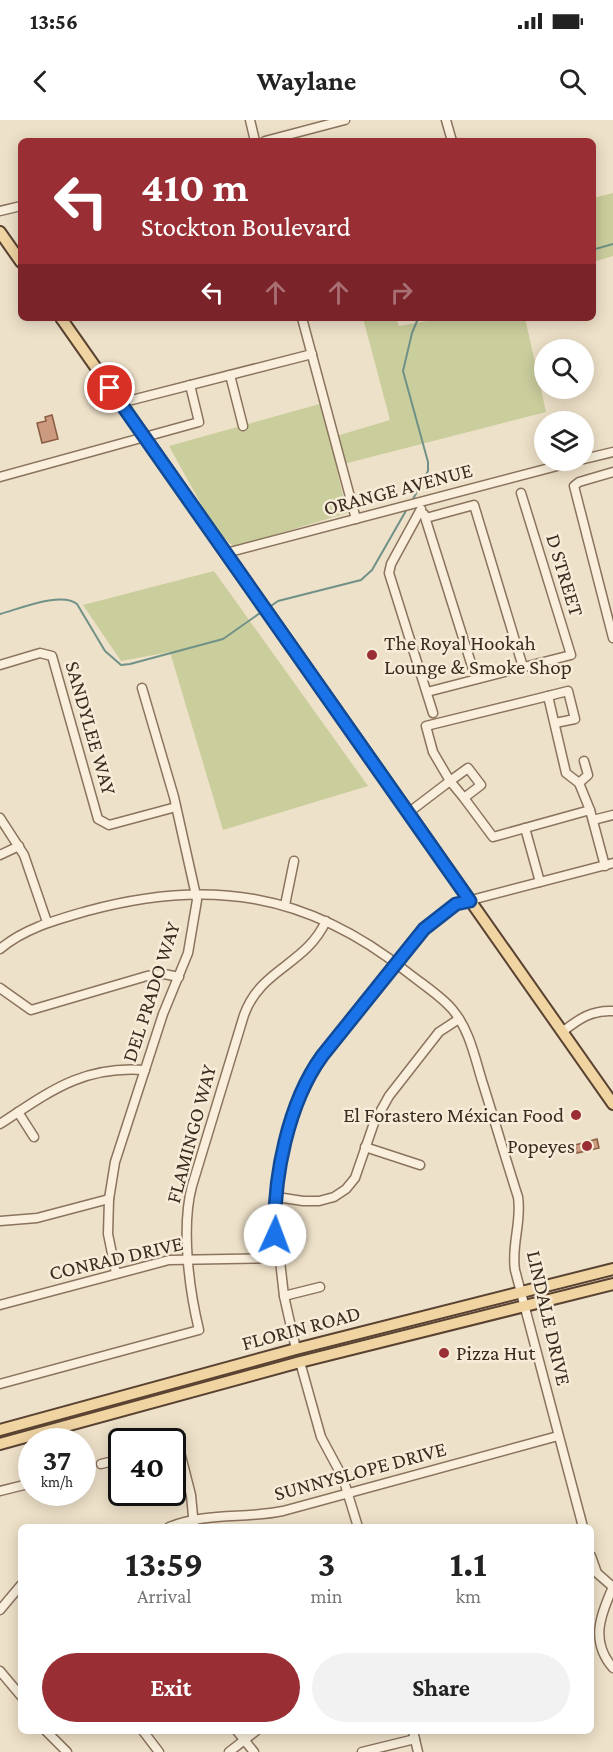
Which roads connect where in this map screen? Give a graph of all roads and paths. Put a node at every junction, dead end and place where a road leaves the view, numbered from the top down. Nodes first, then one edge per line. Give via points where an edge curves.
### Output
1 (250, 120) edge
2 (345, 120) edge
3 (446, 120) edge
4 (254, 138) edge
5 (276, 138) edge
6 (451, 138) edge
7 (18, 207) edge
8 (0, 211) edge
9 (0, 232) edge
10 (18, 258) edge
11 (62, 321) edge
12 (303, 321) edge
13 (312, 354) junction
14 (230, 375) junction
15 (190, 385) junction
16 (120, 403) junction
17 (243, 426) dead end
18 (145, 438) junction
19 (613, 452) edge
20 (594, 457) edge
21 (542, 471) edge
22 (613, 472) edge
23 (0, 477) edge
24 (521, 494) dead end
25 (418, 505) junction
26 (426, 518) junction
27 (356, 519) junction
28 (226, 553) junction
29 (613, 638) edge
30 (0, 664) edge
31 (524, 667) junction
32 (476, 679) junction
33 (142, 688) dead end
34 (427, 692) junction
35 (548, 696) junction
36 (433, 713) dead end
37 (555, 723) junction
38 (584, 761) dead end
39 (450, 781) junction
40 (579, 783) junction
41 (464, 798) junction
42 (176, 807) junction
43 (590, 810) junction
44 (408, 813) junction
45 (613, 815) edge
46 (0, 818) edge
47 (593, 820) junction
48 (525, 828) junction
49 (19, 846) junction
50 (0, 855) edge
51 (294, 861) dead end
52 (609, 864) edge
53 (540, 882) junction
54 (197, 893) junction
55 (470, 901) junction
56 (285, 905) junction
57 (326, 921) junction
58 (47, 922) junction
59 (0, 949) edge
60 (396, 963) junction
61 (179, 976) junction
62 (0, 988) edge
63 (613, 1011) edge
64 (459, 1019) junction
65 (562, 1032) junction
66 (145, 1070) junction
67 (613, 1104) edge
68 (18, 1112) junction
69 (0, 1124) edge
70 (34, 1137) dead end
71 (365, 1147) junction
72 (420, 1165) dead end
73 (277, 1197) junction
74 (109, 1199) junction
75 (0, 1221) edge
76 (189, 1258) junction
77 (278, 1258) junction
78 (613, 1269) edge
79 (116, 1273) junction
80 (613, 1284) edge
81 (320, 1287) dead end
82 (520, 1292) junction
83 (284, 1296) junction
84 (0, 1305) edge
85 (524, 1306) junction
86 (314, 1345) junction
87 (296, 1349) junction
88 (300, 1362) junction
89 (283, 1366) junction
90 (0, 1384) edge
91 (0, 1430) edge
92 (558, 1436) junction
93 (0, 1444) edge
94 (108, 1462) edge
95 (101, 1464) dead end
96 (186, 1475) edge
97 (18, 1486) edge
98 (0, 1491) edge
99 (348, 1493) junction
100 (194, 1523) edge
101 (357, 1524) edge
102 (582, 1524) edge
103 (594, 1564) edge
104 (613, 1587) edge
105 (18, 1589) edge
106 (0, 1610) edge
107 (613, 1668) edge
108 (0, 1671) edge
109 (18, 1692) edge
110 (49, 1734) edge
111 (145, 1734) edge
112 (239, 1734) edge
113 (252, 1734) edge
114 (414, 1735) edge
115 (244, 1740) junction
116 (67, 1752) edge
117 (159, 1752) edge
118 (228, 1752) edge
119 (254, 1752) edge
120 (362, 1752) edge
121 (418, 1752) edge

1 - 4 street
2 - 5 street
3 - 6 street
7 - 8 street
9 - 10 main road
11 - 16 main road
12 - 13 street
13 - 14 street
13 - 27 street
14 - 15 street
14 - 17 street
15 - 16 street
15 - 18 street via 199,422
16 - 18 main road
18 - 23 street
18 - 28 main road
19 - 20 street, ORANGE AVENUE
21 - 25 street, ORANGE AVENUE
22 - 29 street via 574,486
24 - 31 street, D STREET via 571,655
25 - 26 street
25 - 27 street, ORANGE AVENUE
25 - 34 street via 390,573
26 - 31 street via 474,505
26 - 32 street
27 - 28 street, ORANGE AVENUE
28 - 44 main road
30 - 42 street, SANDYLEE WAY via 40,653 52,656 98,819 109,825
31 - 32 street
32 - 34 street
33 - 42 street, DEL PRADO WAY
34 - 36 street
35 - 37 street
35 - 37 street via 568,690 575,718
35 - 39 street via 426,726 433,752
37 - 40 street via 566,773
38 - 40 street via 588,776
39 - 41 street
39 - 41 street via 468,768 481,785
39 - 44 street
40 - 43 street
41 - 48 street via 493,837
42 - 54 street, DEL PRADO WAY
43 - 47 street
43 - 48 street
44 - 55 main road
45 - 47 street
46 - 49 street
47 - 52 street
48 - 53 street
49 - 50 street
49 - 58 street
51 - 56 street
52 - 53 street
53 - 55 street
54 - 56 street, LINDALE DRIVE
54 - 58 street, LINDALE DRIVE via 128,900
54 - 61 street, DEL PRADO WAY via 192,936
55 - 60 street via 456,904 424,929
55 - 65 main road
56 - 57 street, LINDALE DRIVE
57 - 60 street, LINDALE DRIVE
57 - 76 street, FLAMINGO WAY via 309,948 267,979 247,1008 190,1194
58 - 59 street, LINDALE DRIVE
60 - 64 street, LINDALE DRIVE via 448,1005
60 - 73 street via 309,1076 284,1151
61 - 62 street via 147,976 31,1010
61 - 66 street, DEL PRADO WAY
63 - 65 street via 590,1013
64 - 71 street via 439,1032 389,1096
64 - 82 street, LINDALE DRIVE via 518,1197 513,1255
65 - 67 main road
66 - 68 street via 115,1069 87,1074
66 - 74 street, DEL PRADO WAY via 116,1162
68 - 69 street
68 - 70 street
71 - 72 street
71 - 73 street via 355,1178 340,1194 311,1201
73 - 77 street
74 - 75 street via 46,1216
74 - 79 street, DEL PRADO WAY via 108,1234
76 - 77 street, CONRAD DRIVE
76 - 79 street, CONRAD DRIVE
76 - 90 street, FLAMINGO WAY via 190,1289 199,1330
77 - 83 street
78 - 82 main road, FLORIN ROAD
79 - 84 street, CONRAD DRIVE
80 - 85 main road, FLORIN ROAD
81 - 83 street
82 - 85 street, LINDALE DRIVE
82 - 86 main road, FLORIN ROAD
83 - 87 street
85 - 88 main road, FLORIN ROAD
85 - 92 street, LINDALE DRIVE
86 - 87 main road, FLORIN ROAD
86 - 88 main road
87 - 89 main road
87 - 91 main road, FLORIN ROAD
88 - 89 main road, FLORIN ROAD
88 - 99 street via 321,1437
89 - 93 main road, FLORIN ROAD
92 - 99 street, SUNNYSLOPE DRIVE
92 - 102 street, LINDALE DRIVE
94 - 95 street
96 - 100 street
97 - 98 street
99 - 100 street, SUNNYSLOPE DRIVE via 274,1513
99 - 101 street
103 - 104 street via 597,1573
104 - 107 street via 598,1628 602,1650
105 - 106 street
108 - 109 street
110 - 116 street
111 - 117 street
112 - 115 street
113 - 115 street
114 - 120 street
114 - 121 street
115 - 118 street
115 - 119 street

